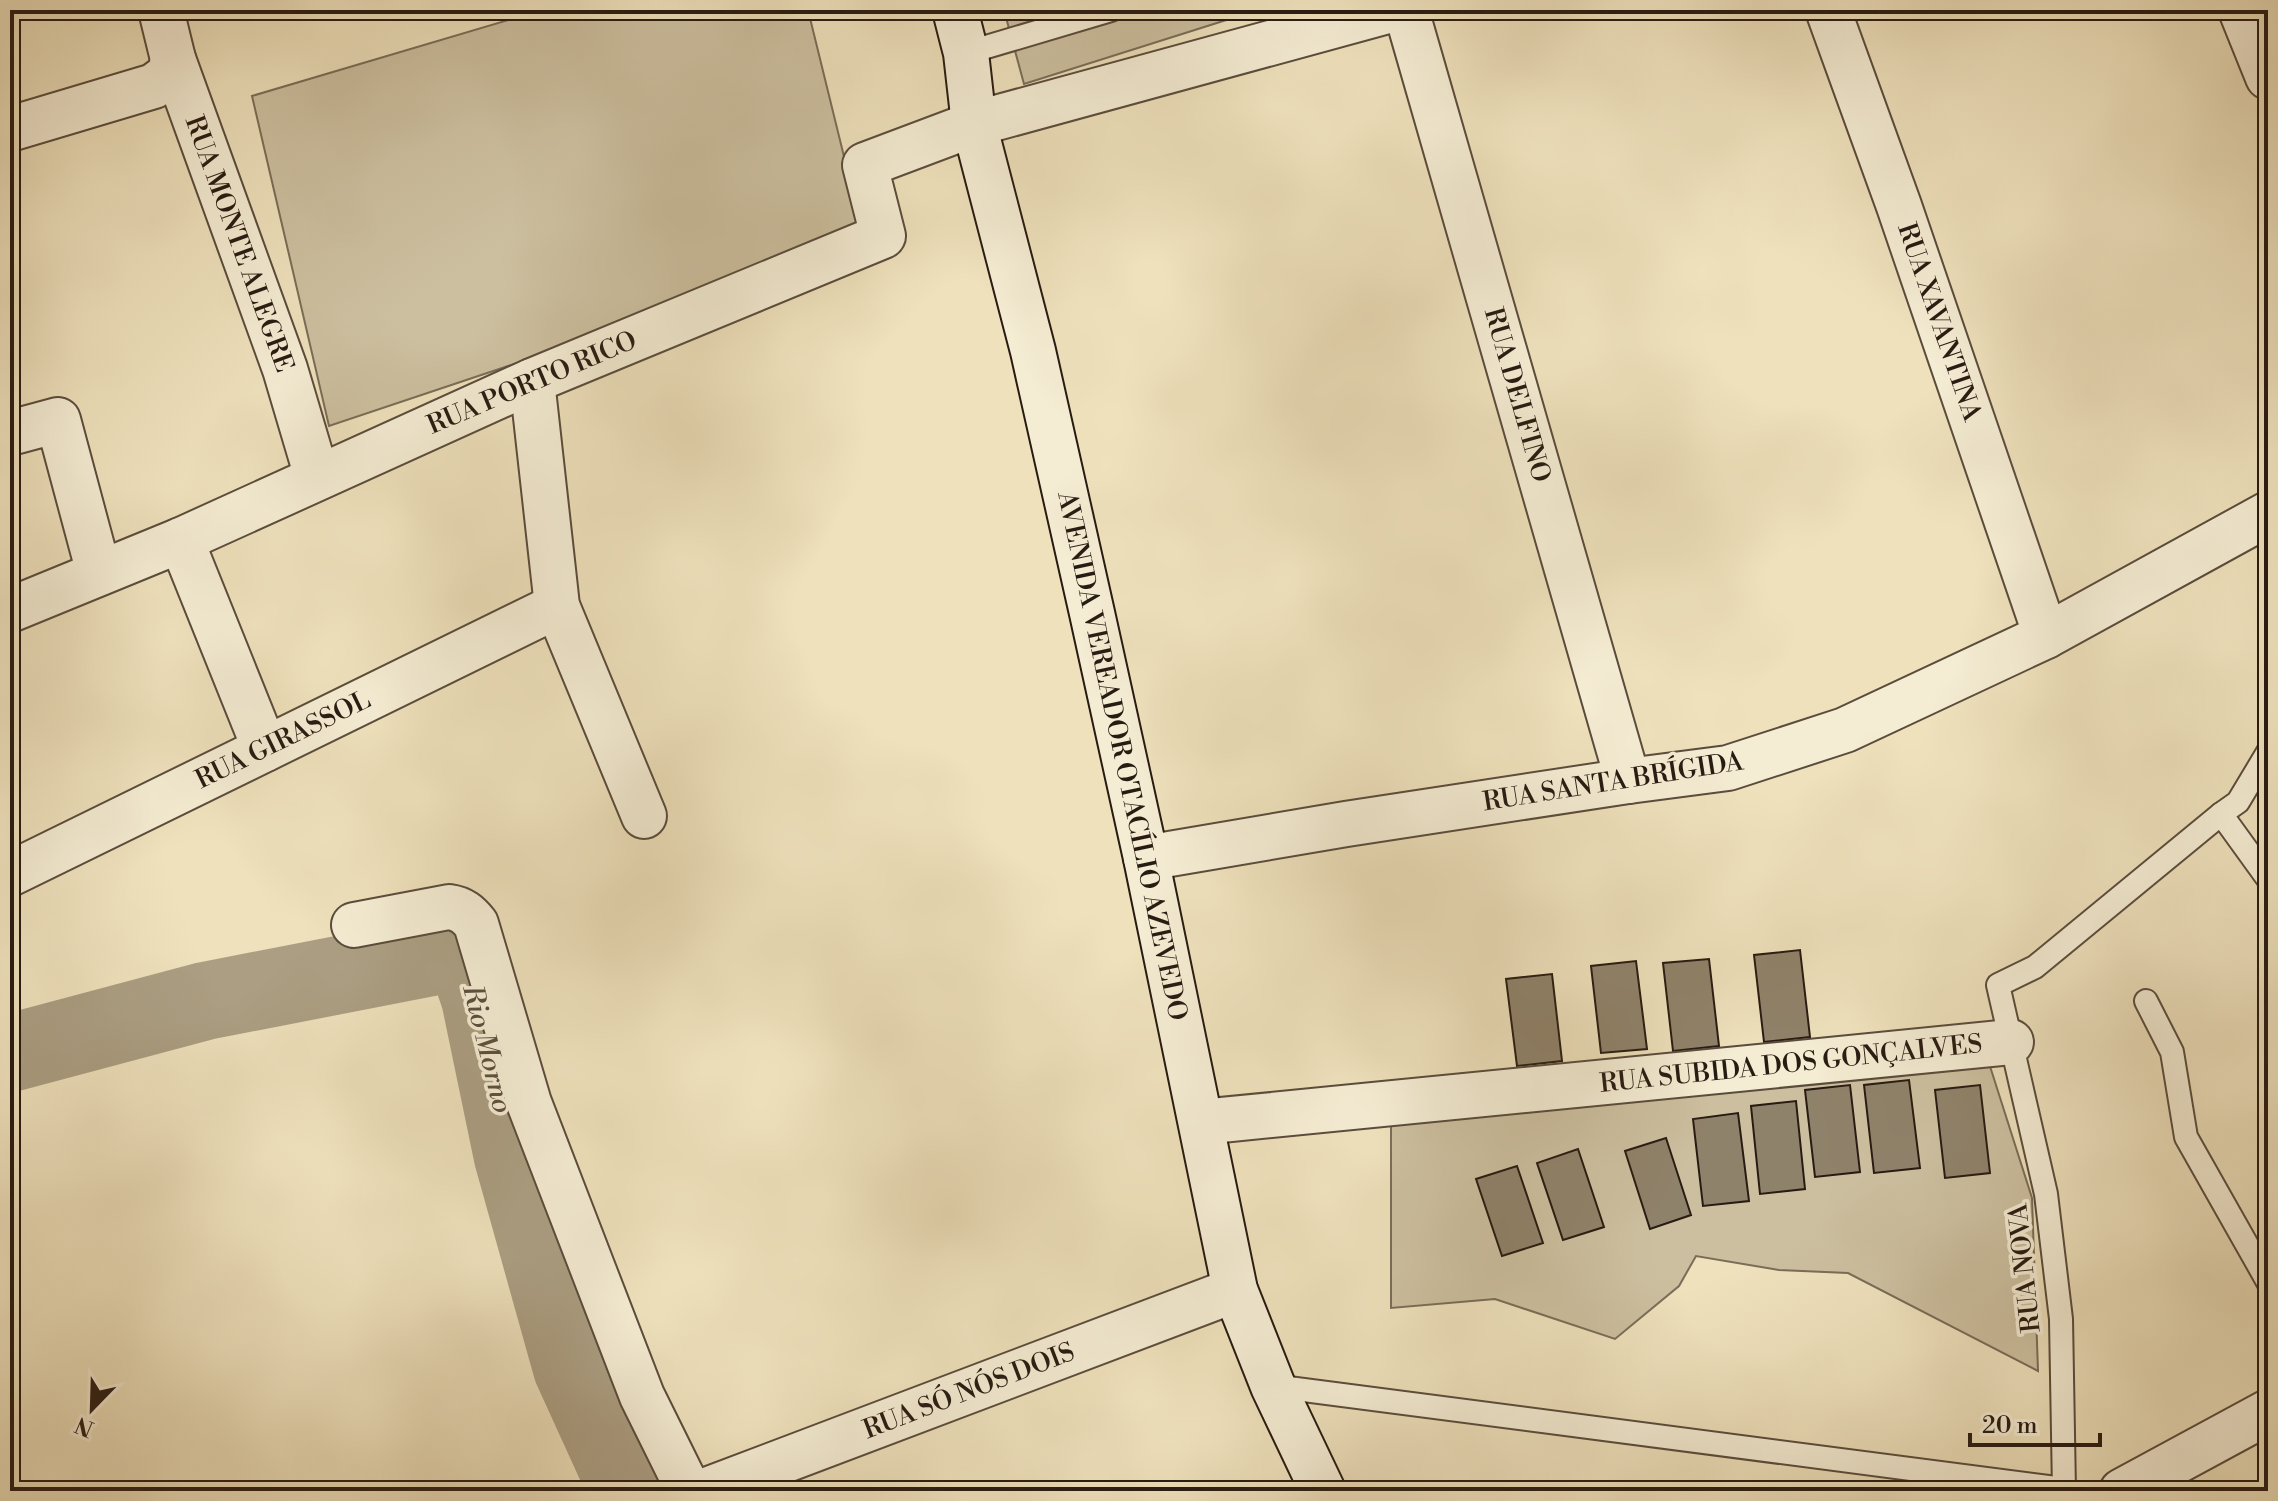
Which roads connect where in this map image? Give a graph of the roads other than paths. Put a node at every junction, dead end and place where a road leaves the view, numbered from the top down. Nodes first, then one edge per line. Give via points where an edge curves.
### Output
1 (161, 10) edge
2 (955, 10) edge
3 (1111, 10) edge
4 (1391, 10) edge
5 (1406, 10) edge
6 (1828, 10) edge
7 (2241, 10) edge
8 (966, 53) junction
9 (173, 59) junction
10 (2268, 77) edge
11 (974, 124) junction
12 (10, 129) edge
13 (532, 381) junction
14 (10, 433) edge
15 (317, 477) junction
16 (2268, 514) edge
17 (181, 540) junction
18 (99, 573) junction
19 (557, 606) junction
20 (10, 610) edge
21 (2046, 636) junction
22 (265, 749) junction
23 (2268, 752) edge
24 (1628, 781) junction
25 (2221, 814) junction
26 (644, 816) dead end
27 (1146, 858) junction
28 (10, 874) edge
29 (2268, 879) edge
30 (354, 925) dead end
31 (2146, 1001) dead end
32 (2011, 1042) junction
33 (1201, 1122) junction
34 (2268, 1282) edge
35 (1235, 1290) junction
36 (1273, 1386) junction
37 (2268, 1412) edge
38 (2064, 1490) edge
39 (689, 1491) edge
40 (704, 1491) edge
41 (1323, 1491) edge
42 (2122, 1491) edge

1 - 9 street, RUA MONTE ALEGRE
2 - 8 street, AVENIDA VEREADOR OTACÍLIO AZEVEDO
3 - 8 lane
4 - 11 street
5 - 24 street, RUA DELFINO
6 - 21 street, RUA XAVANTINA
7 - 10 street
8 - 11 street, AVENIDA VEREADOR OTACÍLIO AZEVEDO
9 - 12 street via 170,74 154,86
9 - 15 street, RUA MONTE ALEGRE via 285,369
11 - 13 street, RUA PORTO RICO via 865,165 883,236
11 - 27 street, AVENIDA VEREADOR OTACÍLIO AZEVEDO via 1033,351
13 - 15 street, RUA PORTO RICO
13 - 19 street
14 - 18 street via 58,420
15 - 17 street, RUA PORTO RICO
16 - 21 street, RUA SANTA BRÍGIDA
17 - 18 street, RUA PORTO RICO
17 - 22 street
18 - 20 street, RUA PORTO RICO
19 - 22 street, RUA GIRASSOL
19 - 26 street
21 - 24 street, RUA SANTA BRÍGIDA via 1845,730 1728,768
22 - 28 street, RUA GIRASSOL
23 - 25 lane, RUA SUBIDA DOS GONÇALVES via 2238,802
24 - 27 street, RUA SANTA BRÍGIDA
25 - 29 lane
25 - 32 lane, RUA SUBIDA DOS GONÇALVES via 2035,967 1998,985
27 - 33 street, AVENIDA VEREADOR OTACÍLIO AZEVEDO
30 - 39 street via 449,907 476,924 529,1103 642,1396
31 - 34 lane via 2172,1052 2186,1137
32 - 33 street, RUA SUBIDA DOS GONÇALVES
32 - 38 lane, RUA NOVA via 2046,1194 2061,1319
33 - 35 street, AVENIDA VEREADOR OTACÍLIO AZEVEDO
35 - 36 street, AVENIDA VEREADOR OTACÍLIO AZEVEDO
35 - 40 street, RUA SÓ NÓS DOIS
36 - 38 lane
36 - 41 street, AVENIDA VEREADOR OTACÍLIO AZEVEDO
37 - 42 street

